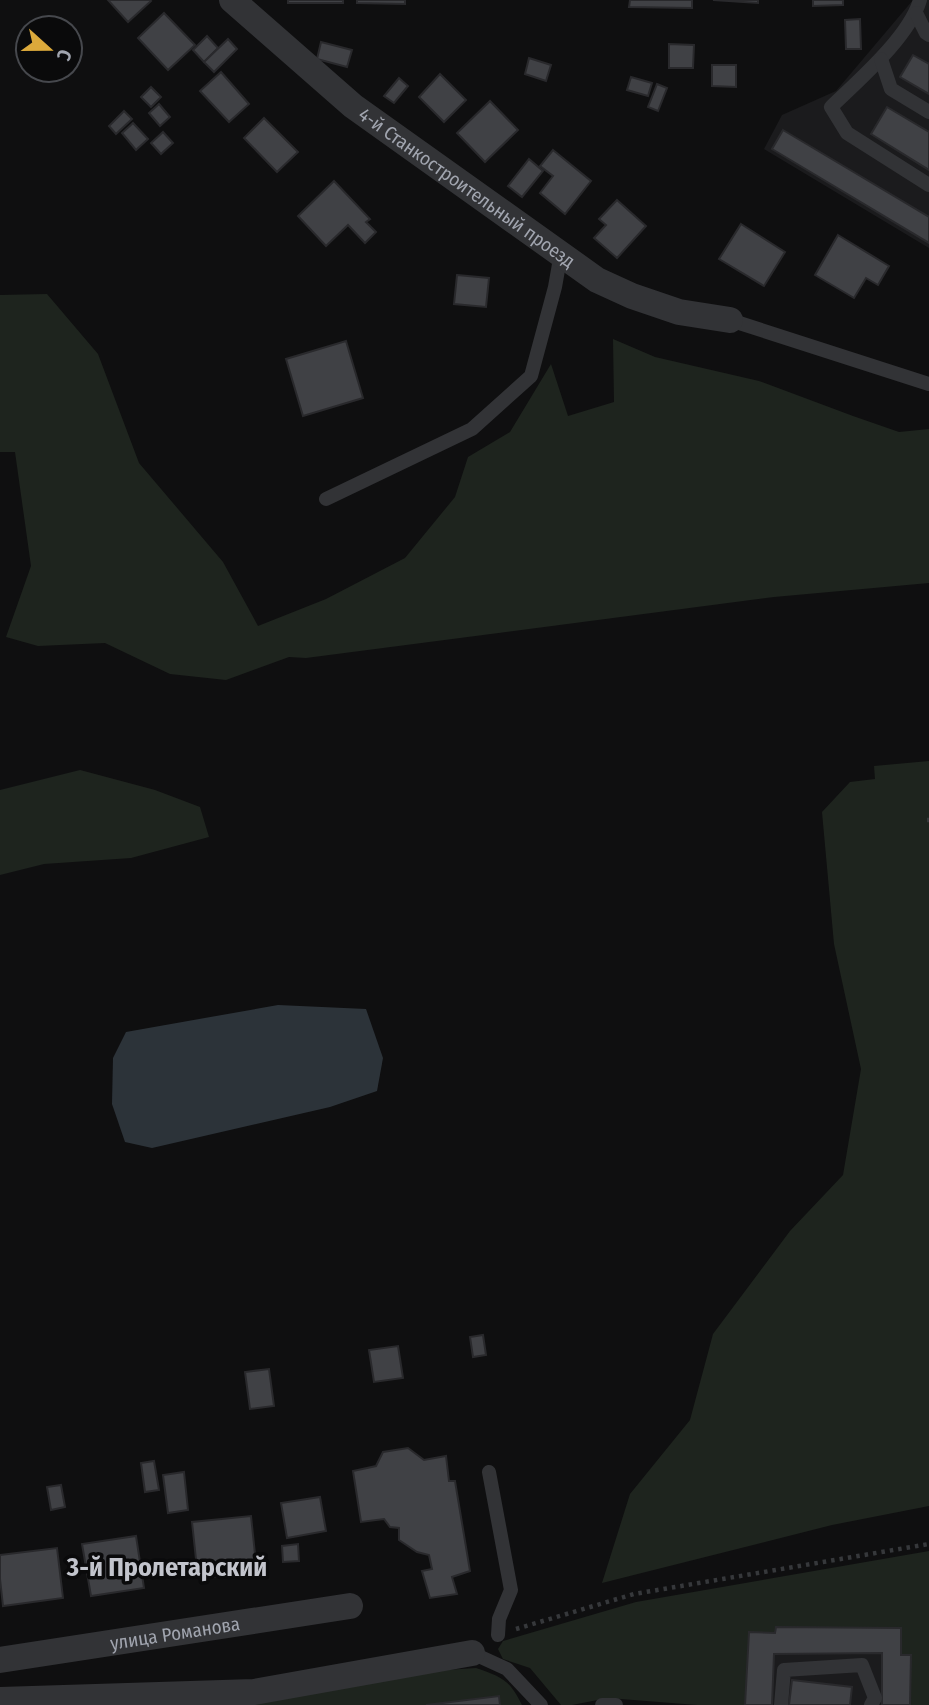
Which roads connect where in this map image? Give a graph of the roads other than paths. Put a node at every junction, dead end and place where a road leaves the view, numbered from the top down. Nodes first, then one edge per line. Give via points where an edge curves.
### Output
1 (232, 0) edge
2 (918, 7) edge
3 (929, 35) edge
4 (881, 60) junction
5 (929, 112) edge
6 (929, 185) edge
7 (562, 253) junction
8 (730, 320) joint
9 (929, 384) edge
10 (326, 499) dead end
11 (489, 1472) dead end
12 (350, 1606) dead end
13 (498, 1634) road end
14 (472, 1653) joint
15 (0, 1660) edge
16 (0, 1700) edge
17 (541, 1705) edge
18 (602, 1705) edge
19 (616, 1705) edge
20 (780, 1705) edge
21 (871, 1705) edge

1 - 7 street, 4-й Станкостроительный проезд via 353,106
2 - 3 lane
2 - 4 lane
4 - 5 lane via 891,89
4 - 6 lane via 831,107 847,133
7 - 8 street, 4-й Станкостроительный проезд via 597,279 632,296 679,312
7 - 10 lane via 531,376 472,429
8 - 9 lane
11 - 13 lane via 511,1590
12 - 15 street, улица Романова
14 - 16 street via 254,1692
14 - 17 lane via 507,1669
18 - 19 lane
20 - 21 lane via 784,1670 862,1665 875,1698

